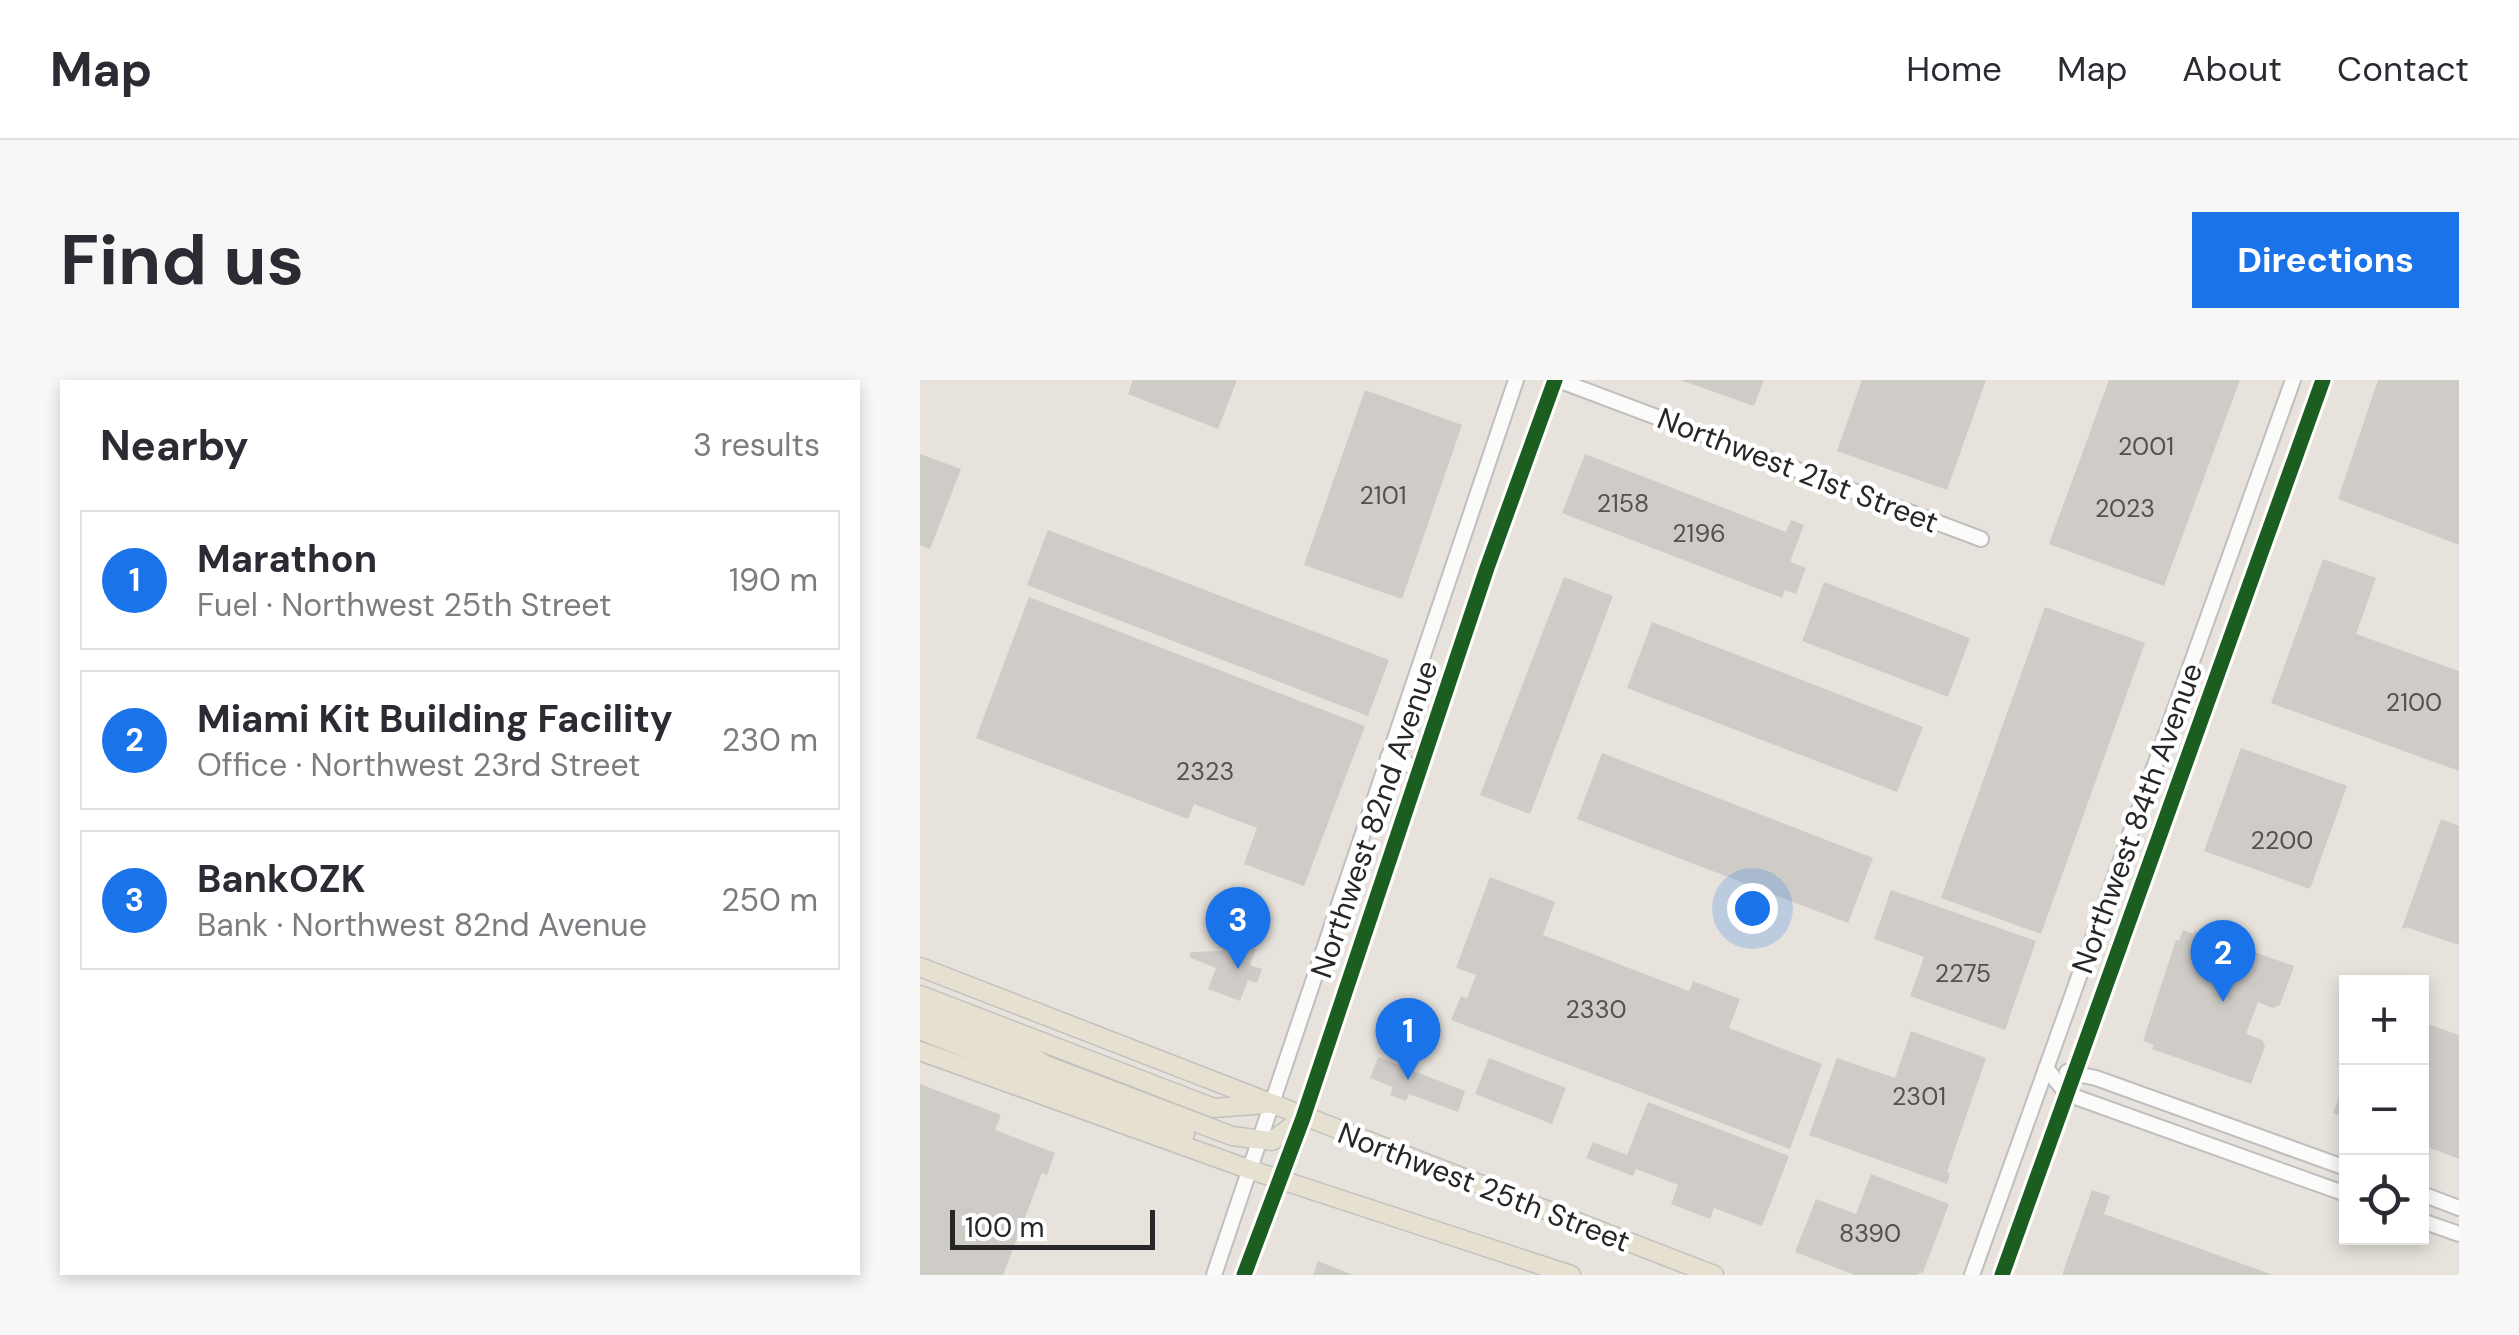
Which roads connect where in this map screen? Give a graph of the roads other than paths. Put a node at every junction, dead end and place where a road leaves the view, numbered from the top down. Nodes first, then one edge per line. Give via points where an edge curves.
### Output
1 (1516, 380) edge
2 (1557, 380) edge
3 (2293, 380) edge
4 (2323, 380) edge
5 (1980, 539) dead end
6 (1388, 757) junction
7 (1420, 769) junction
8 (920, 967) edge
9 (920, 996) edge
10 (920, 1012) edge
11 (923, 1031) edge
12 (920, 1051) edge
13 (1005, 1063) junction
14 (1045, 1065) junction
15 (2046, 1068) junction
16 (2075, 1074) junction
17 (2067, 1094) junction
18 (1272, 1104) junction
19 (1303, 1118) junction
20 (1260, 1142) junction
21 (2339, 1165) edge
22 (1251, 1170) junction
23 (1280, 1180) junction
24 (2339, 1191) edge
25 (2429, 1197) edge
26 (2459, 1208) edge
27 (2429, 1223) edge
28 (2459, 1234) edge
29 (1214, 1275) edge
30 (1244, 1275) edge
31 (1572, 1275) edge
32 (1714, 1275) edge
33 (1972, 1275) edge
34 (2002, 1275) edge

1 - 6 street, Northwest 82nd Avenue
2 - 5 street, Northwest 21st Street
2 - 7 street, Northwest 82nd Avenue
3 - 15 street, Northwest 84th Avenue
4 - 16 street, Northwest 84th Avenue
6 - 7 street
6 - 18 street, Northwest 82nd Avenue
7 - 19 street, Northwest 82nd Avenue
8 - 18 main road, Northwest 25th Street
9 - 18 main road via 1214,1108
10 - 14 main road
11 - 13 main road
12 - 22 main road, Northwest 25th Street
13 - 14 main road
13 - 22 main road via 1216,1147
14 - 20 main road
15 - 16 street
15 - 17 street
15 - 33 street, Northwest 84th Avenue
16 - 17 street, Northwest 84th Avenue
16 - 21 street
17 - 24 street
17 - 34 street, Northwest 84th Avenue
18 - 19 main road, Northwest 25th Street
18 - 20 street, Northwest 82nd Avenue
19 - 20 main road via 1283,1135
19 - 23 street, Northwest 82nd Avenue
19 - 32 main road, Northwest 25th Street
20 - 22 street, Northwest 82nd Avenue
22 - 23 main road, Northwest 25th Street
22 - 29 street, Northwest 82nd Avenue
23 - 30 street, Northwest 82nd Avenue
23 - 31 main road, Northwest 25th Street
25 - 26 street
27 - 28 street

